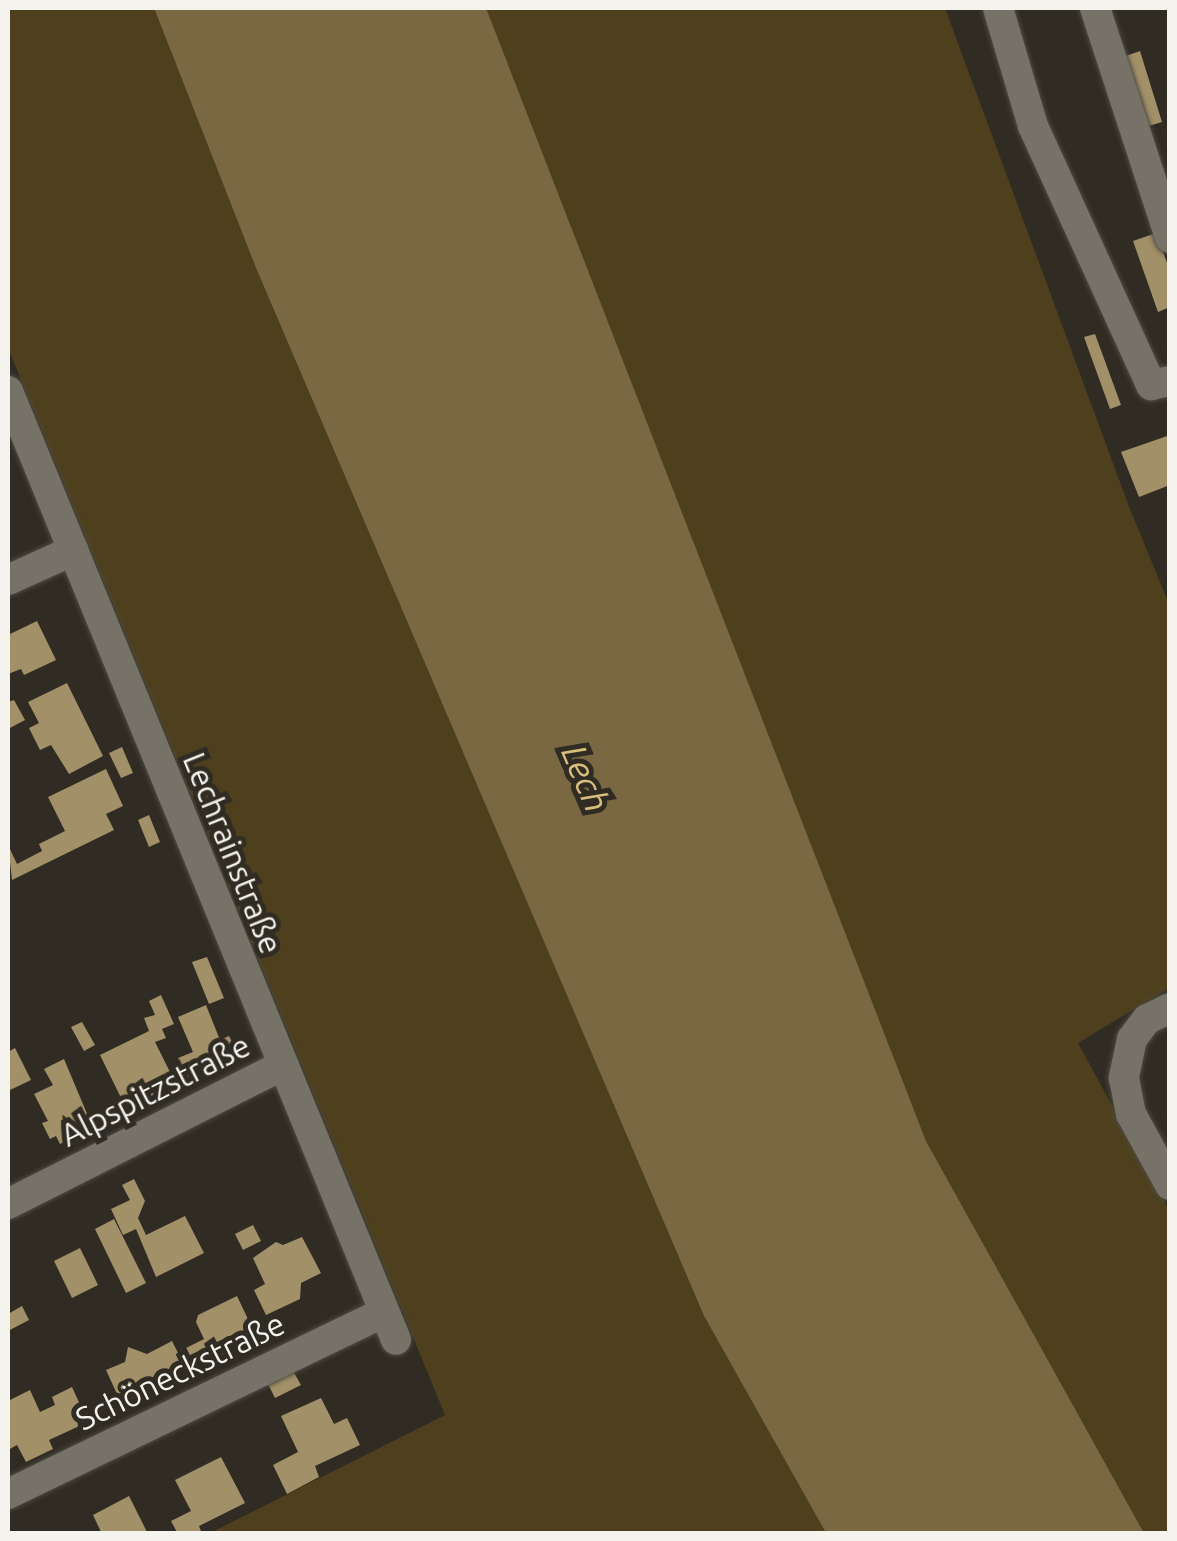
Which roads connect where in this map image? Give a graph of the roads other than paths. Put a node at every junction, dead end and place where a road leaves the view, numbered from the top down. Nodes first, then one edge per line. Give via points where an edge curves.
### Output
1 (998, 8) edge
2 (1095, 8) edge
3 (1170, 238) edge
4 (1170, 381) edge
5 (8, 391) edge
6 (74, 550) junction
7 (8, 580) edge
8 (1170, 1008) edge
9 (281, 1066) junction
10 (1170, 1185) edge
11 (8, 1204) edge
12 (389, 1326) joint
13 (8, 1494) edge

1 - 4 street via 1033,126 1143,368 1151,385
2 - 3 street
5 - 6 street, Lechrainstraße
6 - 7 street
6 - 9 street, Lechrainstraße
8 - 10 street via 1147,1020 1132,1039 1124,1078 1131,1114
9 - 11 street, Alpspitzstraße
9 - 12 street, Lechrainstraße
12 - 13 street, Schöneckstraße

